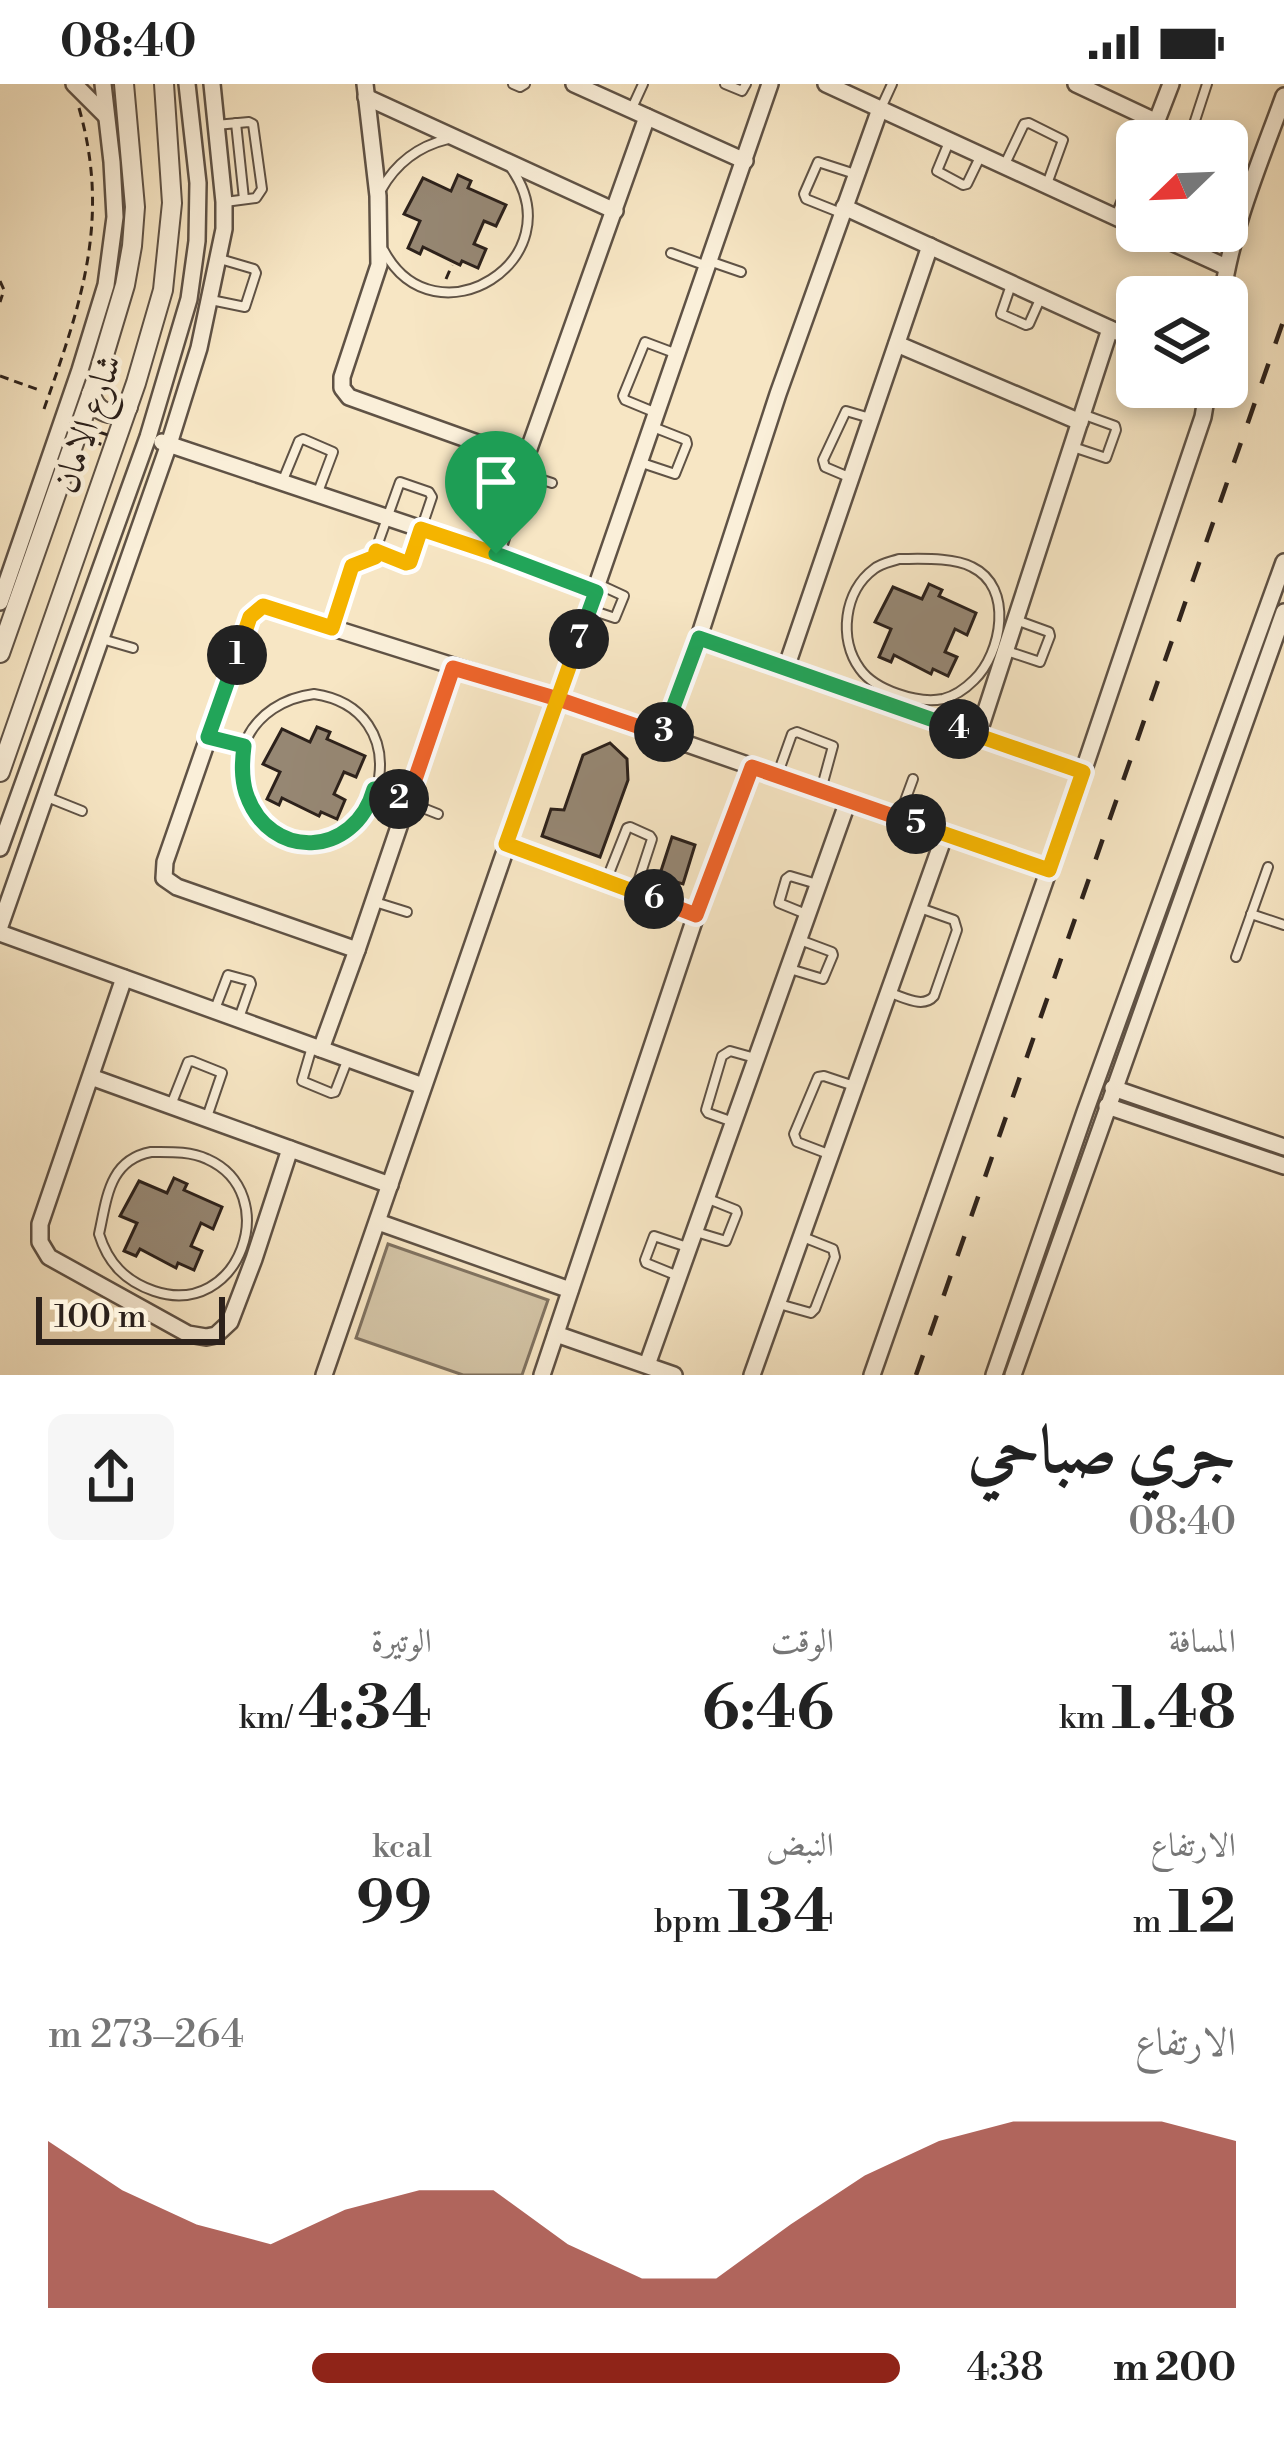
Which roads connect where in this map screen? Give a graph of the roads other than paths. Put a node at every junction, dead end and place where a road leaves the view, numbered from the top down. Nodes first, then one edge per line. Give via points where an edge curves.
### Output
1 (103, 84) edge
2 (124, 84) edge
3 (164, 84) edge
4 (187, 84) edge
5 (212, 84) edge
6 (513, 84) edge
7 (525, 84) edge
8 (643, 84) edge
9 (725, 84) edge
10 (746, 84) edge
11 (770, 84) edge
12 (826, 84) edge
13 (892, 84) edge
14 (1076, 84) edge
15 (1171, 84) edge
16 (1207, 84) edge
17 (583, 86) edge
18 (366, 90) edge
19 (75, 91) edge
20 (1284, 96) edge
21 (880, 109) junction
22 (639, 113) junction
23 (107, 116) junction
24 (1134, 120) edge
25 (1158, 120) edge
26 (1195, 120) edge
27 (236, 123) junction
28 (216, 125) junction
29 (455, 138) junction
30 (949, 140) junction
31 (120, 146) junction
32 (981, 155) junction
33 (503, 159) junction
34 (745, 161) junction
35 (1004, 166) junction
36 (856, 174) junction
37 (1046, 185) junction
38 (378, 196) junction
39 (244, 199) junction
40 (224, 202) junction
41 (843, 210) junction
42 (615, 211) junction
43 (1116, 217) edge
44 (380, 244) junction
45 (931, 246) junction
46 (1193, 252) edge
47 (671, 253) dead end
48 (220, 259) junction
49 (709, 264) junction
50 (1226, 267) junction
51 (740, 272) dead end
52 (1225, 276) edge
53 (1012, 284) junction
54 (1041, 297) junction
55 (211, 300) junction
56 (1110, 329) junction
57 (1116, 332) edge
58 (897, 344) junction
59 (678, 354) junction
60 (91, 394) junction
61 (128, 407) junction
62 (1204, 408) edge
63 (872, 418) junction
64 (1081, 418) junction
65 (655, 420) junction
66 (148, 437) junction
67 (169, 444) junction
68 (1072, 446) junction
69 (640, 463) junction
70 (65, 466) junction
71 (523, 466) junction
72 (851, 478) junction
73 (101, 480) junction
74 (282, 482) junction
75 (552, 484) dead end
76 (317, 494) junction
77 (385, 517) junction
78 (421, 529) junction
79 (496, 554) junction
80 (1284, 562) edge
81 (597, 588) junction
82 (0, 602) edge
83 (589, 610) junction
84 (1284, 612) edge
85 (1016, 620) junction
86 (101, 638) junction
87 (699, 638) junction
88 (1004, 641) junction
89 (133, 648) dead end
90 (0, 653) edge
91 (453, 668) junction
92 (785, 668) junction
93 (558, 699) junction
94 (896, 699) junction
95 (663, 735) junction
96 (978, 735) junction
97 (208, 737) junction
98 (244, 746) junction
99 (752, 767) junction
100 (0, 772) edge
101 (1083, 772) junction
102 (777, 776) junction
103 (913, 779) dead end
104 (374, 789) junction
105 (821, 791) junction
106 (46, 797) junction
107 (848, 800) junction
108 (407, 803) junction
109 (82, 811) dead end
110 (438, 814) dead end
111 (898, 818) junction
112 (946, 834) junction
113 (506, 844) junction
114 (0, 848) edge
115 (1268, 867) dead end
116 (1049, 870) junction
117 (606, 881) junction
118 (818, 884) junction
119 (634, 892) junction
120 (374, 901) junction
121 (919, 908) junction
122 (407, 912) dead end
123 (1251, 914) junction
124 (696, 915) junction
125 (808, 915) junction
126 (1284, 925) edge
127 (0, 930) edge
128 (799, 940) junction
129 (357, 950) junction
130 (1236, 958) dead end
131 (788, 968) junction
132 (124, 978) junction
133 (889, 992) junction
134 (214, 1011) junction
135 (238, 1019) junction
136 (316, 1048) junction
137 (347, 1059) junction
138 (756, 1059) junction
139 (91, 1077) junction
140 (423, 1086) junction
141 (855, 1087) junction
142 (1113, 1088) junction
143 (171, 1106) junction
144 (1085, 1112) junction
145 (1104, 1112) junction
146 (207, 1119) junction
147 (734, 1122) junction
148 (1284, 1147) edge
149 (290, 1148) junction
150 (831, 1155) junction
151 (1284, 1166) edge
152 (390, 1184) junction
153 (706, 1198) junction
154 (378, 1222) junction
155 (802, 1236) junction
156 (692, 1239) junction
157 (247, 1257) junction
158 (678, 1276) junction
159 (570, 1290) junction
160 (132, 1293) junction
161 (778, 1304) junction
162 (556, 1334) junction
163 (647, 1365) junction
164 (324, 1375) edge
165 (542, 1375) edge
166 (674, 1375) edge
167 (752, 1375) edge
168 (872, 1375) edge
169 (994, 1375) edge
170 (1013, 1375) edge

1 - 23 street
2 - 31 street, شارع الامان
3 - 61 street, شارع الامان via 170,247
4 - 66 street via 196,256
5 - 28 street
6 - 7 lane
8 - 22 lane
9 - 10 lane via 741,91
11 - 34 street
12 - 21 street
13 - 21 lane
14 - 24 street
15 - 25 street
16 - 26 lane
17 - 22 street
18 - 29 street
18 - 38 street
19 - 23 street
20 - 50 street
21 - 30 street
21 - 36 street
22 - 34 street
22 - 42 street
23 - 31 street
27 - 28 lane
27 - 39 lane
27 - 39 lane via 255,128 262,189
28 - 40 street
29 - 33 street
29 - 38 lane via 409,156
30 - 32 street
30 - 32 lane via 937,171 963,185
31 - 60 street, شارع الامان via 135,207 129,266
31 - 82 street via 106,285
32 - 35 street
33 - 42 street
33 - 44 lane via 527,206 506,270 476,289 441,292 411,281
34 - 49 street
35 - 37 street
35 - 37 lane via 1029,123 1063,140
36 - 41 street
36 - 41 lane via 818,162 804,194
37 - 43 street
38 - 44 street
39 - 40 lane
40 - 48 street
41 - 45 street
41 - 87 street
42 - 71 street
44 - 71 street via 342,377 345,393
45 - 53 street
45 - 58 street
46 - 50 street
47 - 49 lane
48 - 55 street
48 - 55 lane via 256,273 245,307
49 - 51 lane
49 - 59 street
50 - 52 street
53 - 54 street
53 - 54 lane via 1003,315 1027,325
54 - 56 street
55 - 67 street
56 - 57 street
56 - 64 street
58 - 63 street
58 - 64 street
59 - 65 street
59 - 65 lane via 645,342 623,396
60 - 61 street via 104,412
60 - 70 street, شارع الامان
61 - 73 street, شارع الامان
62 - 101 street
63 - 72 street
63 - 72 lane via 846,411 824,460
64 - 68 street
64 - 68 lane via 1117,430 1106,458
65 - 69 street
65 - 69 lane via 687,444 675,474
66 - 67 street
66 - 114 street
67 - 74 street
67 - 86 street
68 - 85 street
69 - 81 street
70 - 73 street via 87,464
70 - 90 street, شارع الامان
71 - 75 lane
71 - 79 street
72 - 92 street
73 - 100 street, شارع الامان
74 - 76 street
74 - 76 lane via 303,440 333,452
76 - 77 street
77 - 78 street
77 - 78 lane via 376,551 406,563
77 - 78 lane via 402,482 431,494
78 - 79 street
79 - 81 street
80 - 144 street
81 - 83 street
81 - 83 lane via 624,596 615,618
83 - 93 street
84 - 142 street
85 - 88 street
85 - 88 lane via 1049,632 1040,662
86 - 89 lane
86 - 106 street
87 - 92 street
87 - 95 street
88 - 94 lane via 963,690 942,699
88 - 94 lane via 993,587 970,565 899,559 871,570 848,608 846,631 862,673
88 - 96 street
91 - 93 street
91 - 97 street via 263,606 250,617
91 - 108 street
92 - 94 street
93 - 95 street
93 - 113 street
94 - 96 street
95 - 99 street
96 - 101 street
97 - 98 lane
97 - 129 street via 164,878
98 - 104 lane via 241,772 256,814 292,841 337,838 356,825
98 - 104 lane via 272,707 292,697 335,697 356,709 380,745
99 - 102 street
99 - 124 street
101 - 116 street
102 - 105 street
102 - 105 lane via 797,732 833,746
103 - 111 lane
104 - 108 lane
105 - 107 street
106 - 109 lane
106 - 127 street
107 - 111 street
107 - 118 street
108 - 110 lane
108 - 120 street
111 - 112 street
112 - 116 street
112 - 121 street
113 - 117 street
113 - 140 street
115 - 123 lane
116 - 168 street
117 - 119 street
117 - 119 lane via 630,827 652,839
118 - 125 street
118 - 125 lane via 786,879 779,903
119 - 124 street
120 - 122 lane
120 - 129 street
121 - 133 street
121 - 133 lane via 957,925 934,997 923,1003
123 - 126 lane
123 - 130 lane
124 - 159 street
125 - 128 street
127 - 132 street
128 - 131 street
128 - 131 lane via 833,955 823,979
129 - 136 street
131 - 138 street
132 - 134 street
132 - 139 street
133 - 141 street
134 - 135 street
134 - 135 lane via 231,974 251,982
135 - 136 street
136 - 137 street
136 - 137 lane via 302,1081 331,1093
137 - 140 street
138 - 147 street
138 - 147 lane via 722,1056 706,1110
139 - 143 street
139 - 160 street via 40,1242 49,1257
140 - 152 street
141 - 150 street
141 - 150 lane via 818,1077 794,1134
142 - 145 street
142 - 148 street
143 - 146 street
143 - 146 lane via 192,1061 221,1073
144 - 145 street
144 - 169 street
145 - 151 street
145 - 170 street
146 - 149 street
147 - 153 street
149 - 152 street
149 - 157 street
150 - 155 street
152 - 154 street
153 - 156 street
153 - 156 lane via 737,1214 725,1241
154 - 159 street
154 - 164 street
155 - 161 street
155 - 161 lane via 835,1257 811,1313
156 - 158 street
156 - 158 lane via 653,1238 646,1263
157 - 160 lane via 196,1295
157 - 160 street via 230,1322 215,1335 188,1334
157 - 160 lane via 246,1205 227,1171 177,1152 138,1154 116,1172 99,1234
158 - 163 street
159 - 162 street
161 - 167 street
162 - 163 street
162 - 165 street
163 - 166 street

